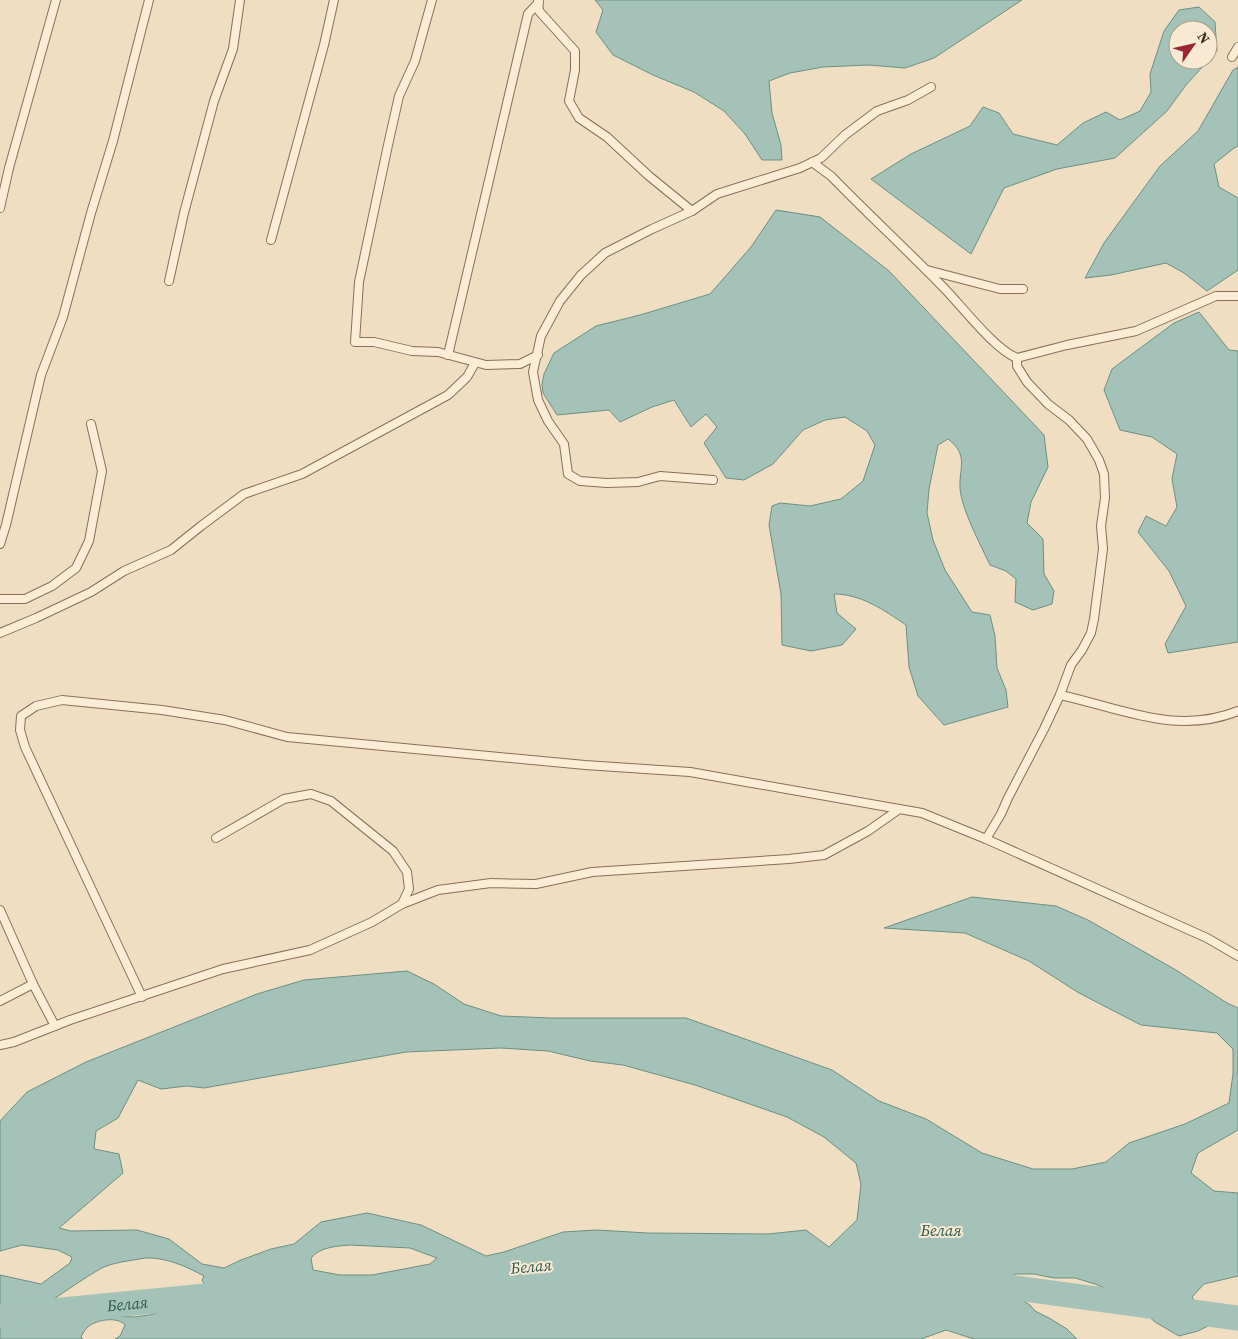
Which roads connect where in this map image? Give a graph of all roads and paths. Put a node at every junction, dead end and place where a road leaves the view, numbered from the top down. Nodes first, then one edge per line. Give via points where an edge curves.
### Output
1 (56, 0) edge
2 (149, 0) edge
3 (240, 0) edge
4 (334, 0) edge
5 (432, 0) edge
6 (538, 1) edge
7 (1238, 47) edge
8 (1232, 56) dead end
9 (931, 87) dead end
10 (812, 162) junction
11 (0, 208) edge
12 (692, 211) junction
13 (271, 240) dead end
14 (925, 269) junction
15 (170, 281) dead end
16 (1023, 289) dead end
17 (1238, 296) edge
18 (448, 355) junction
19 (538, 355) junction
20 (1017, 358) junction
21 (475, 363) junction
22 (91, 424) dead end
23 (713, 480) dead end
24 (0, 544) edge
25 (0, 599) edge
26 (0, 632) edge
27 (1060, 695) junction
28 (1238, 711) edge
29 (898, 810) junction
30 (216, 838) dead end
31 (986, 839) junction
32 (402, 904) junction
33 (0, 910) edge
34 (1238, 956) edge
35 (33, 984) junction
36 (142, 997) junction
37 (0, 1001) edge
38 (55, 1026) junction
39 (0, 1045) edge

1 - 11 lane
2 - 24 lane via 63,317 41,376
3 - 15 lane via 232,49 214,101 184,213
4 - 13 lane
5 - 18 lane via 415,61 399,96 358,282 355,342 374,342
6 - 12 lane via 539,10 575,52 569,101 579,118 607,137
6 - 18 lane via 528,14
7 - 8 lane
9 - 10 lane via 878,111
10 - 12 lane via 717,194
10 - 14 lane via 831,176
12 - 19 lane via 605,253 581,275 560,301 541,336
14 - 16 lane via 1000,289
14 - 20 lane via 998,344
17 - 20 lane via 1216,296 1136,331
18 - 21 lane
19 - 21 lane via 520,364
19 - 23 lane via 533,372 538,400 564,444 568,474 580,481 607,483 638,482 660,476
20 - 27 lane via 1017,366 1027,382 1087,439 1104,474 1103,549 1094,619 1091,633 1071,666
21 - 26 lane via 468,377 448,395 302,474 244,494 171,550 124,571 91,592
22 - 25 lane via 102,471 89,541 76,568 52,586 24,599
27 - 28 lane via 1137,716 1173,722 1206,719
27 - 31 lane
29 - 31 lane via 922,813
29 - 32 lane via 824,855 592,872 536,884 490,883 438,890
29 - 36 lane via 690,772 287,737 225,720 100,703 62,700 36,706 22,716 20,730 25,747
30 - 32 lane via 284,799 311,794 331,801 393,851 406,872 409,889
31 - 34 lane via 1207,938
32 - 36 lane via 372,922 310,950 223,968
33 - 35 lane
35 - 37 lane
35 - 38 lane
36 - 38 lane
38 - 39 lane

